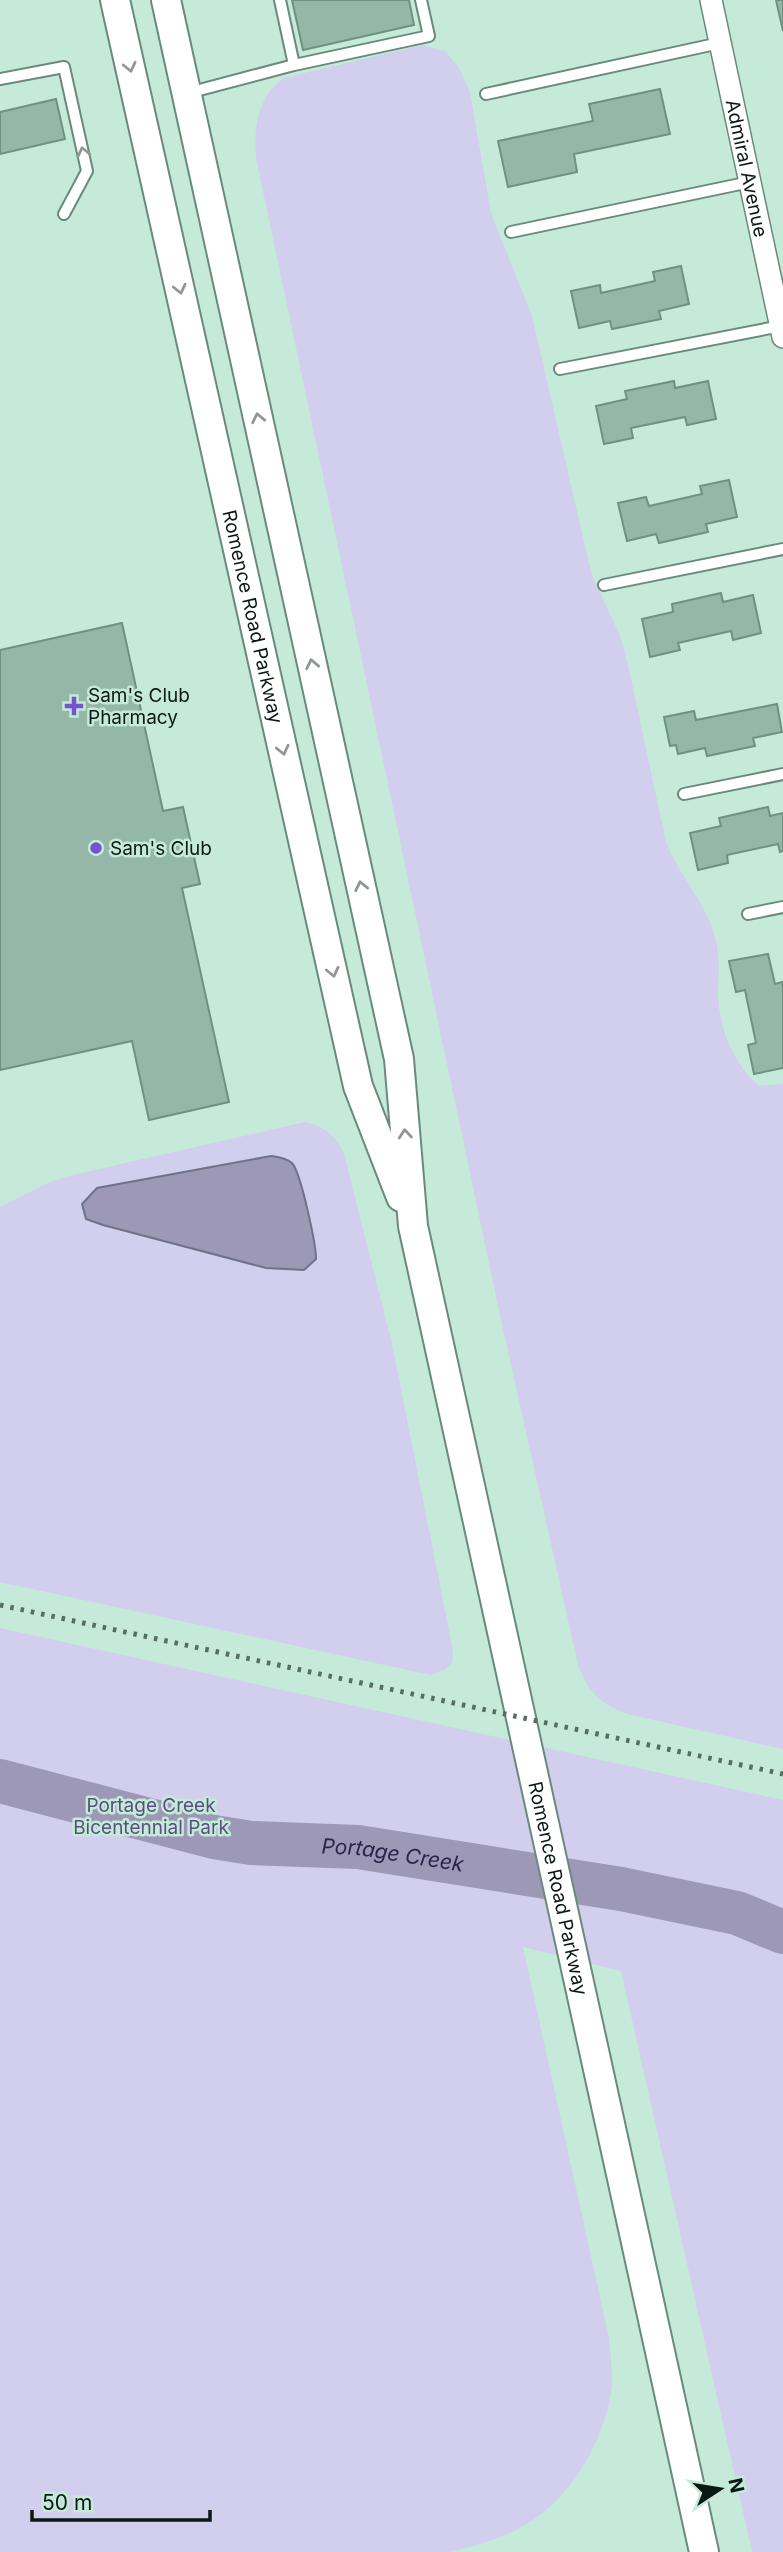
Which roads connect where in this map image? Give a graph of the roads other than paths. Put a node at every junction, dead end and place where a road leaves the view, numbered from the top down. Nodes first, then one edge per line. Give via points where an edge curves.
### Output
1 (115, 0) edge
2 (166, 0) edge
3 (280, 0) edge
4 (421, 0) edge
5 (711, 0) edge
6 (720, 43) junction
7 (294, 65) junction
8 (0, 79) edge
9 (186, 93) junction
10 (486, 94) dead end
11 (750, 182) junction
12 (64, 214) dead end
13 (511, 232) dead end
14 (778, 285) edge
15 (782, 331) edge
16 (560, 369) dead end
17 (269, 469) junction
18 (223, 479) junction
19 (783, 549) edge
20 (604, 585) dead end
21 (783, 774) edge
22 (684, 794) dead end
23 (783, 907) edge
24 (748, 914) dead end
25 (413, 1226) junction
26 (704, 2552) edge

1 -> 18 street, Romence Road Parkway
2 - 9 street, Romence Road Parkway
3 - 7 lane
4 - 7 lane via 429,36
5 - 6 street, Admiral Avenue
6 - 10 lane
6 - 11 street, Admiral Avenue
7 - 9 lane
12 -> 8 lane via 88,171 64,67
17 -> 9 street, Romence Road Parkway
11 - 13 lane
11 - 14 street, Admiral Avenue
14 - 15 street, Admiral Avenue
15 - 16 lane
17 - 18 street
25 -> 17 street, Romence Road Parkway via 399,1059
18 -> 25 street, Romence Road Parkway via 358,1086
19 - 20 lane
21 - 22 lane
23 - 24 lane
25 - 26 street, Romence Road Parkway

